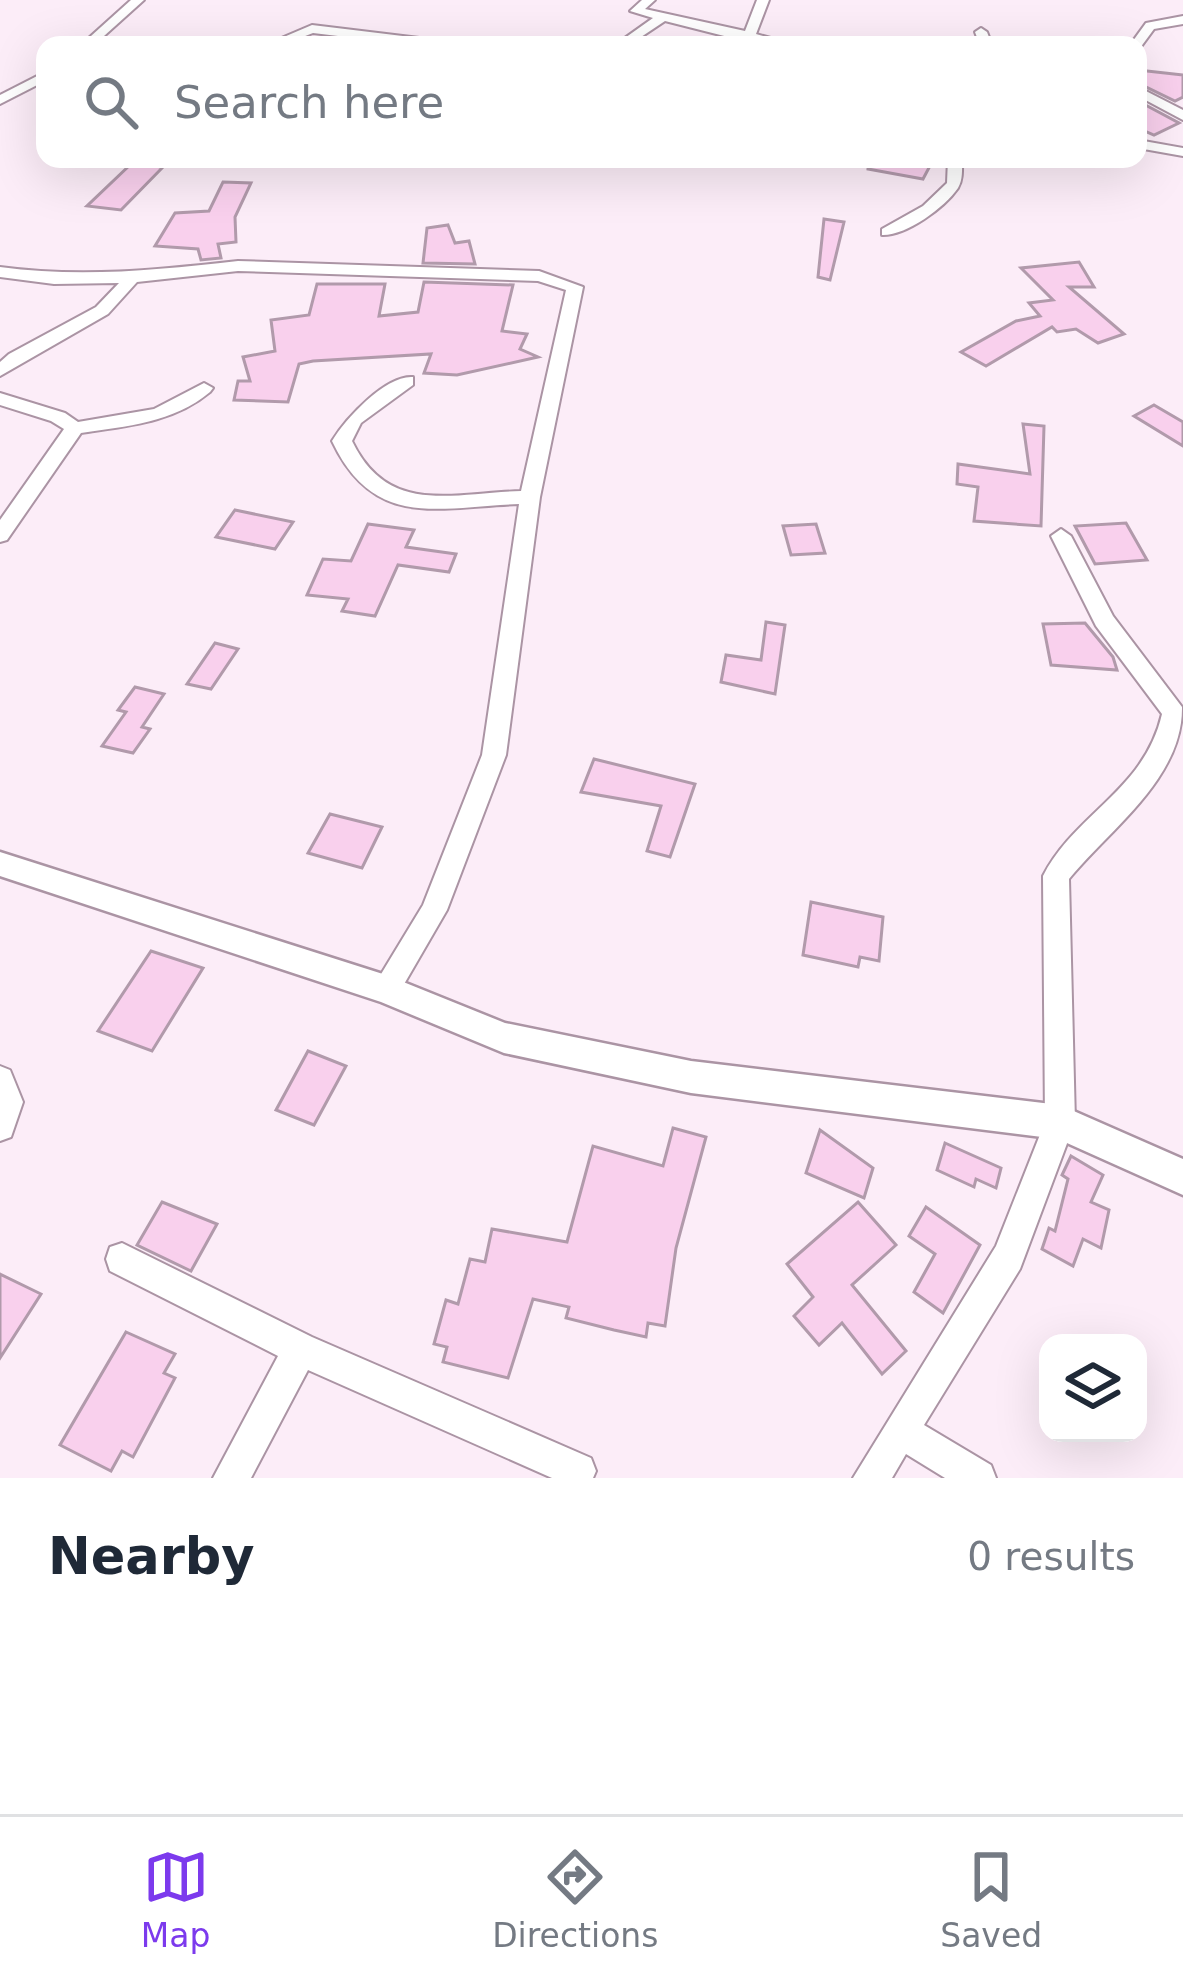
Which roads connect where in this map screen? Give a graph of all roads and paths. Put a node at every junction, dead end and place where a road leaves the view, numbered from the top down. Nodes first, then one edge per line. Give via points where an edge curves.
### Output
1 (138, 0) edge
2 (649, 0) edge
3 (763, 0) edge
4 (661, 18) junction
5 (1183, 20) edge
6 (97, 36) edge
7 (294, 36) edge
8 (370, 36) edge
9 (634, 36) edge
10 (739, 36) edge
11 (749, 36) edge
12 (1143, 36) edge
13 (36, 82) edge
14 (1147, 96) edge
15 (0, 100) edge
16 (1183, 116) edge
17 (1147, 146) edge
18 (1183, 152) edge
19 (955, 168) edge
20 (888, 232) dead end
21 (0, 272) edge
22 (132, 278) junction
23 (0, 371) edge
24 (407, 381) dead end
25 (204, 388) dead end
26 (0, 399) edge
27 (75, 428) junction
28 (530, 497) junction
29 (0, 498) edge
30 (25, 503) junction
31 (0, 535) edge
32 (1061, 536) dead end
33 (0, 864) edge
34 (386, 989) junction
35 (0, 1080) edge
36 (1060, 1122) junction
37 (0, 1126) edge
38 (1183, 1177) edge
39 (122, 1259) dead end
40 (300, 1349) junction
41 (900, 1430) junction
42 (578, 1471) dead end
43 (231, 1478) edge
44 (871, 1478) edge
45 (978, 1478) edge

1 - 6 street
2 - 4 street via 636,11
3 - 11 street
4 - 9 street
4 - 10 street
5 - 12 street via 1150,26
7 - 8 street via 312,29
13 - 15 street
14 - 16 street
17 - 18 street
19 - 20 street via 954,184 928,209
21 - 22 street
22 - 23 street via 81,326
22 - 28 street via 238,266 568,281 575,295
24 - 28 street via 354,420 342,441 352,471 374,491 436,505
25 - 27 street via 189,403 153,415
26 - 27 street
27 - 30 street
28 - 34 street via 494,755 434,910
29 - 30 street
30 - 31 street
32 - 36 street via 1104,620 1174,712 1158,766 1056,876
33 - 34 street
34 - 36 street via 503,1038 691,1077
35 - 37 street via 8,1102
36 - 38 street
36 - 41 street via 1007,1257
39 - 40 street
40 - 42 street
40 - 43 street
41 - 44 street
41 - 45 street

